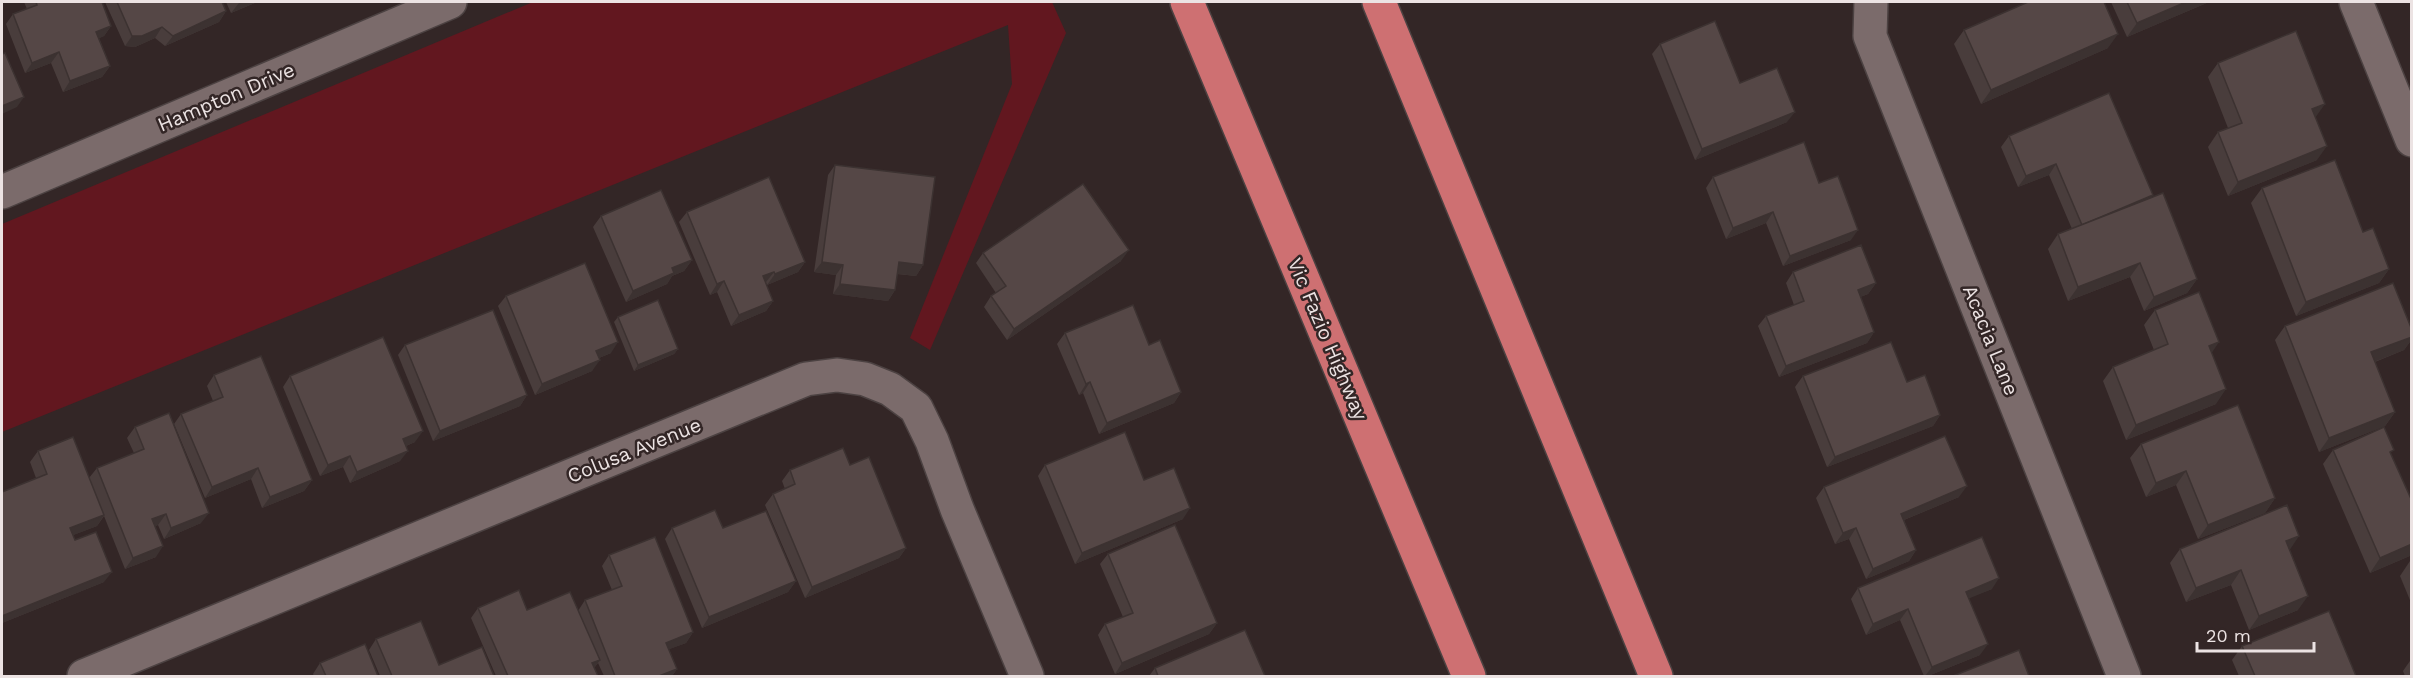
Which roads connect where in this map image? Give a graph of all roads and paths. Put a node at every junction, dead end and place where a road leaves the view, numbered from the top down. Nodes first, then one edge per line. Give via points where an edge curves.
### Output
1 (450, 2) edge
2 (1187, 2) edge
3 (1379, 2) edge
4 (1871, 2) edge
5 (2356, 2) edge
6 (403, 11) edge
7 (2412, 140) edge
8 (2, 192) edge
9 (84, 676) edge
10 (1027, 676) edge
11 (1468, 676) edge
12 (1656, 676) edge
13 (2124, 676) edge

1 - 6 street, Hampton Drive
2 - 11 highway, Vic Fazio Highway
3 - 12 highway
4 - 13 street, Acacia Lane via 1870,36
5 - 7 street
6 - 8 street, Hampton Drive
9 - 10 street, Colusa Avenue via 806,379 837,375 865,379 890,389 916,408

